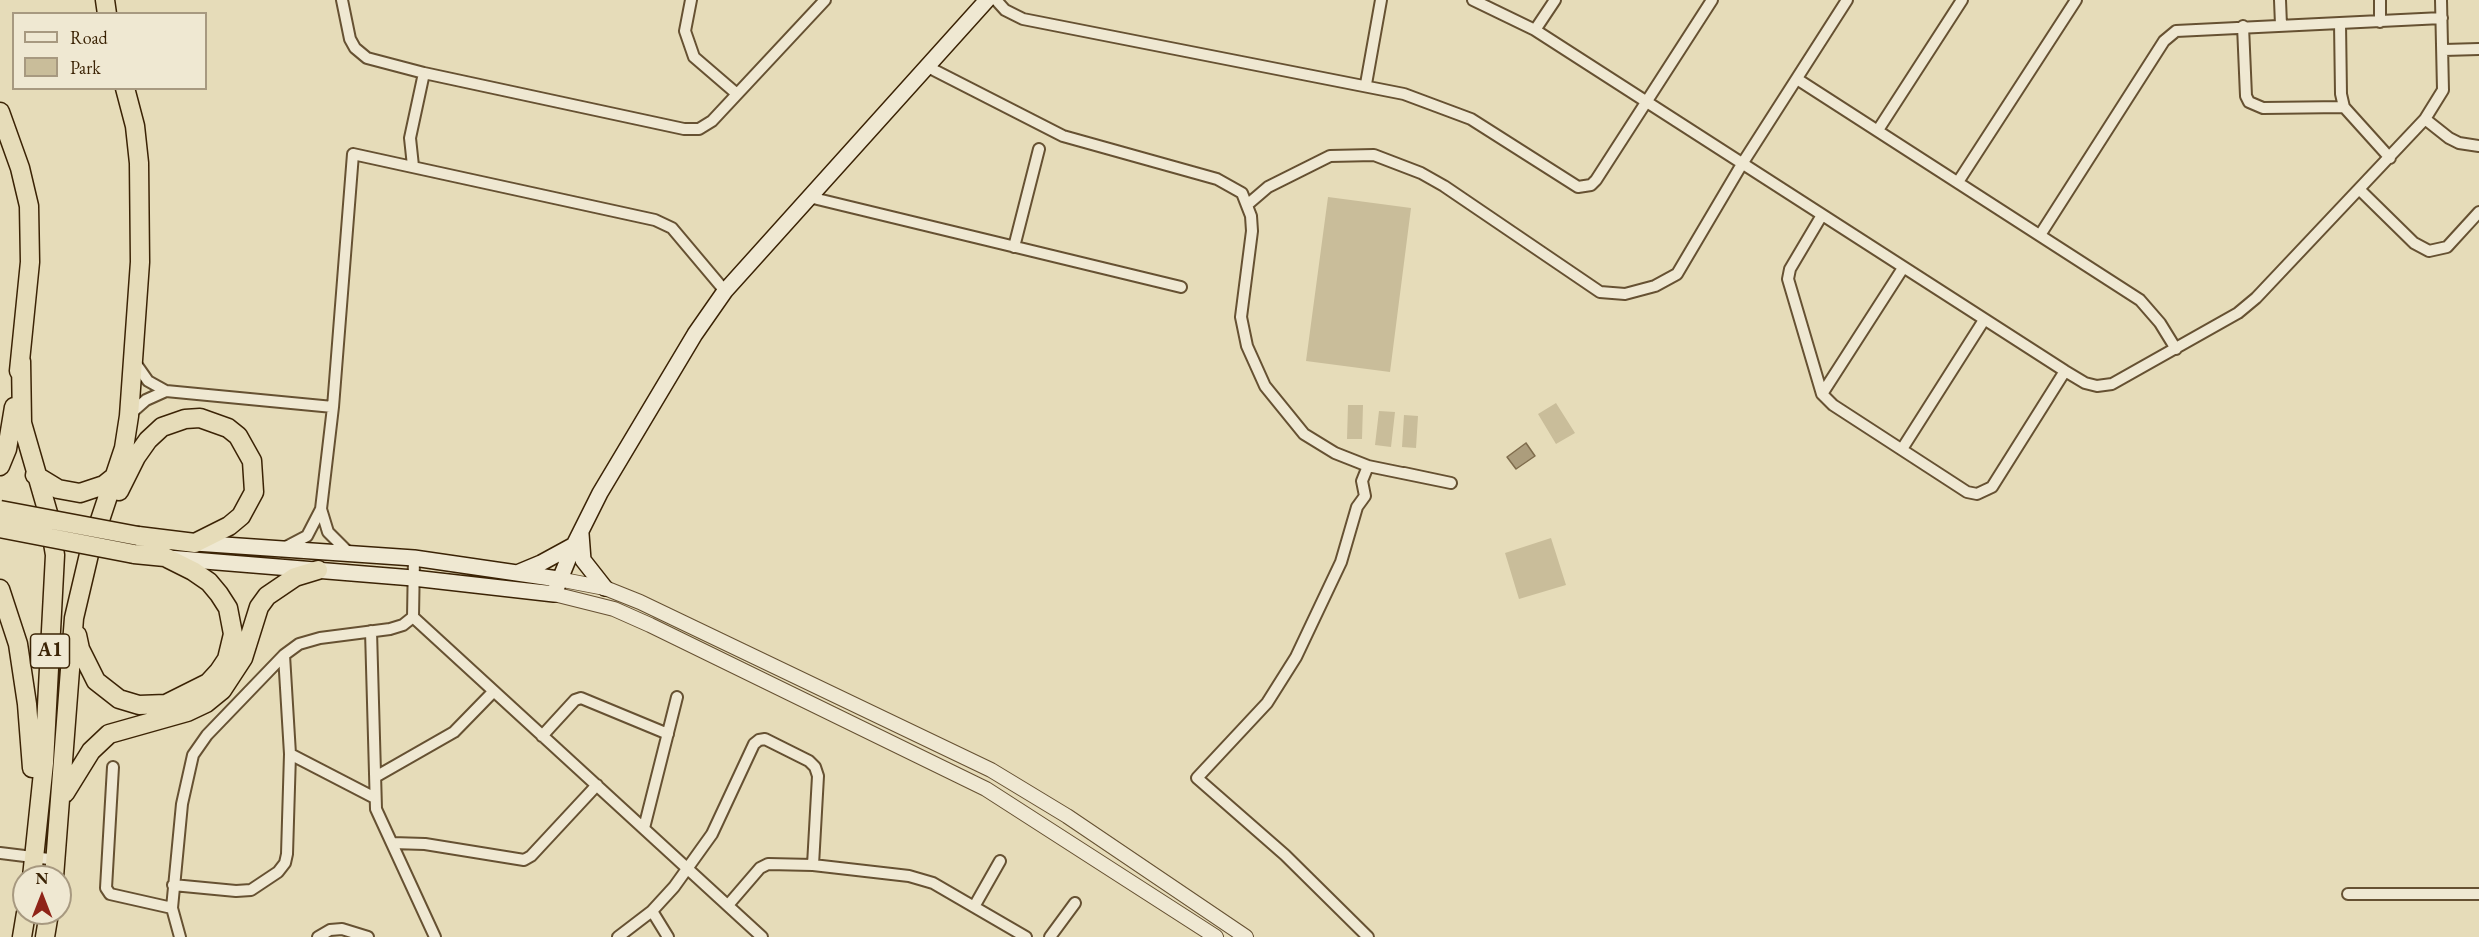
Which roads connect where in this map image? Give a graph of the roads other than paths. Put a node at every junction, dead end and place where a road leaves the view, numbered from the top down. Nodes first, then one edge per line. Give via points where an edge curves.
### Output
1 (342, 0) edge
2 (691, 0) edge
3 (825, 0) edge
4 (987, 0) edge
5 (996, 0) edge
6 (1381, 0) edge
7 (1473, 0) edge
8 (1555, 0) edge
9 (1712, 0) edge
10 (1847, 0) edge
11 (1962, 0) edge
12 (2076, 0) edge
13 (2280, 0) edge
14 (2380, 0) edge
15 (2441, 0) edge
16 (2442, 18) junction
17 (2380, 22) junction
18 (2340, 23) junction
19 (2281, 25) junction
20 (2243, 26) junction
21 (1535, 30) junction
22 (2479, 49) edge
23 (2444, 50) junction
24 (926, 66) junction
25 (424, 73) junction
26 (1797, 79) junction
27 (1366, 84) junction
28 (126, 90) edge
29 (737, 94) junction
30 (1647, 102) junction
31 (2344, 107) junction
32 (0, 112) edge
33 (2426, 119) junction
34 (1878, 130) junction
35 (2479, 146) edge
36 (1039, 149) dead end
37 (2390, 158) junction
38 (1742, 164) junction
39 (413, 166) junction
40 (1958, 182) junction
41 (2360, 190) junction
42 (808, 197) junction
43 (1247, 205) junction
44 (2479, 212) edge
45 (1822, 215) junction
46 (2040, 235) junction
47 (1014, 247) junction
48 (1903, 268) junction
49 (1181, 287) dead end
50 (725, 291) junction
51 (1984, 320) junction
52 (2176, 349) junction
53 (133, 358) junction
54 (21, 361) junction
55 (2065, 371) junction
56 (166, 391) junction
57 (1822, 394) junction
58 (333, 407) junction
59 (129, 416) junction
60 (1902, 449) junction
61 (0, 466) edge
62 (1368, 466) junction
63 (1404, 473) dead end
64 (35, 475) junction
65 (114, 477) junction
66 (321, 508) junction
67 (0, 510) edge
68 (98, 526) junction
69 (0, 528) edge
70 (581, 528) junction
71 (195, 543) junction
72 (573, 545) junction
73 (282, 549) junction
74 (348, 552) junction
75 (165, 557) junction
76 (414, 558) junction
77 (318, 570) junction
78 (514, 574) junction
79 (413, 578) junction
80 (558, 579) junction
81 (604, 588) junction
82 (0, 589) edge
83 (554, 594) junction
84 (74, 618) junction
85 (413, 618) junction
86 (371, 631) junction
87 (284, 655) junction
88 (493, 692) junction
89 (677, 697) dead end
90 (668, 734) junction
91 (542, 736) junction
92 (290, 754) junction
93 (113, 767) dead end
94 (377, 776) junction
95 (597, 785) junction
96 (375, 798) junction
97 (62, 800) junction
98 (644, 828) junction
99 (37, 829) junction
100 (392, 843) junction
101 (0, 853) edge
102 (34, 859) junction
103 (1000, 861) dead end
104 (33, 865) edge
105 (49, 865) edge
106 (56, 865) edge
107 (813, 865) junction
108 (687, 868) junction
109 (173, 885) junction
110 (2348, 894) dead end
111 (2479, 894) edge
112 (1075, 903) dead end
113 (729, 904) junction
114 (975, 905) junction
115 (172, 908) junction
116 (652, 911) junction
117 (180, 937) edge
118 (318, 937) edge
119 (368, 937) edge
120 (435, 937) edge
121 (618, 937) edge
122 (668, 937) edge
123 (762, 937) edge
124 (1026, 937) edge
125 (1052, 937) edge
126 (1216, 937) edge
127 (1246, 937) edge
128 (1368, 937) edge

1 - 25 street via 355,48 367,58
2 - 29 street via 685,31 694,57
3 - 29 street
4 - 24 main road
5 - 27 street via 1023,19
6 - 27 street
7 - 21 street
8 - 21 street
9 - 30 street
10 - 26 street
11 - 34 street
12 - 40 street
13 - 19 street
14 - 17 street
15 - 16 street
16 - 17 street
16 - 23 street
17 - 18 street
18 - 19 street
18 - 31 street
19 - 20 street
20 - 31 street via 2249,102 2263,108
20 - 46 street via 2185,29 2169,35
21 - 30 street
22 - 23 street
23 - 33 street via 2443,90
24 - 42 main road
24 - 43 street via 1063,136 1231,184 1242,193
25 - 29 street via 684,129 699,129 712,121
25 - 39 street via 410,138
26 - 34 street
26 - 38 street
27 - 30 street via 1471,119 1578,187 1596,180
28 - 53 highway, A1 via 140,163 140,262
30 - 38 street
31 - 37 street
32 - 54 highway, A1 via 29,206 30,262
33 - 35 street via 2459,143
33 - 37 street
34 - 40 street
36 - 47 street
37 - 41 street
38 - 43 street via 1677,274 1655,286 1624,294 1600,292 1444,186 1374,155 1330,156 1269,187
38 - 45 street
39 - 50 street via 655,220 672,228
39 - 58 street via 353,154
40 - 46 street
41 - 44 street via 2414,243 2428,251 2447,248
41 - 52 street via 2256,298
42 - 47 street
42 - 50 main road
43 - 62 street via 1252,231 1240,317 1255,365 1276,403 1304,434 1335,453
45 - 48 street
45 - 57 street via 1788,279
46 - 52 street via 2140,300
47 - 49 street
48 - 51 street
48 - 57 street
50 - 70 main road
51 - 55 street
51 - 60 street
52 - 55 street via 2112,384 2085,384
53 - 56 street via 148,381
53 - 59 highway, A1
54 - 61 highway via 12,427
54 - 64 highway, A1 via 22,423
55 - 60 street via 1992,487 1985,492 1967,492
56 - 58 street
56 - 59 street via 146,400
57 - 60 street
58 - 66 street
59 - 65 highway, A1
62 - 63 street via 1451,483
62 - 128 street via 1362,481 1365,496 1357,507 1341,562 1296,657 1267,703 1197,778 1285,855
64 - 65 highway via 58,489 80,493
64 - 99 highway, A1 via 48,513 55,555
65 - 68 highway, A1
66 - 73 street via 307,536
66 - 74 street via 328,532
67 - 71 highway, bridge via 63,524
68 - 71 highway via 148,440 174,421 200,418 238,436 252,461 255,476 254,492 241,516
68 - 84 highway, A1
69 - 75 highway, bridge
70 - 72 main road
70 - 81 main road via 583,560
71 - 73 main road
72 - 78 main road
72 - 80 main road
73 - 74 main road
74 - 76 main road
75 - 77 main road
75 - 84 highway via 209,582 228,608 233,634 231,648 208,682 166,704 139,705 119,699 96,681 87,667
76 - 78 main road
76 - 79 street
77 - 79 main road
77 - 97 highway via 295,577 267,596 259,607 243,657 222,690 188,712 130,727 98,742 78,768
78 - 80 main road
79 - 83 main road
79 - 85 street
80 - 81 street
80 - 83 main road
81 - 127 street via 722,640 991,770 1067,816
82 - 99 highway via 15,632 27,704
83 - 126 street via 590,602 650,625 986,789
84 - 97 highway, A1
85 - 86 street via 403,625
85 - 88 street
86 - 87 street via 320,638 299,644
86 - 94 street
87 - 92 street
87 - 109 street via 207,735 193,755 182,804
88 - 91 street
88 - 94 street via 454,732
89 - 90 street
90 - 91 street via 582,698 575,700
90 - 98 street
91 - 95 street
92 - 96 street
92 - 109 street via 288,854 278,872 251,890
93 - 115 street via 106,888 110,894
94 - 96 street
95 - 98 street
95 - 100 street via 524,860 425,844
96 - 100 street via 380,822
97 - 106 highway, A1
98 - 108 street
99 - 102 highway, A1
100 - 120 street
101 - 102 street
102 - 104 highway, A1
102 - 105 street
103 - 114 street
107 - 108 street via 818,776 815,767 765,739 754,744 721,816
107 - 113 street via 768,864
107 - 114 street via 922,879
108 - 113 street
108 - 116 street
109 - 115 street
110 - 111 street
112 - 125 street
113 - 123 street
114 - 124 street
115 - 117 street
116 - 121 street
116 - 122 street
118 - 119 street via 342,929

